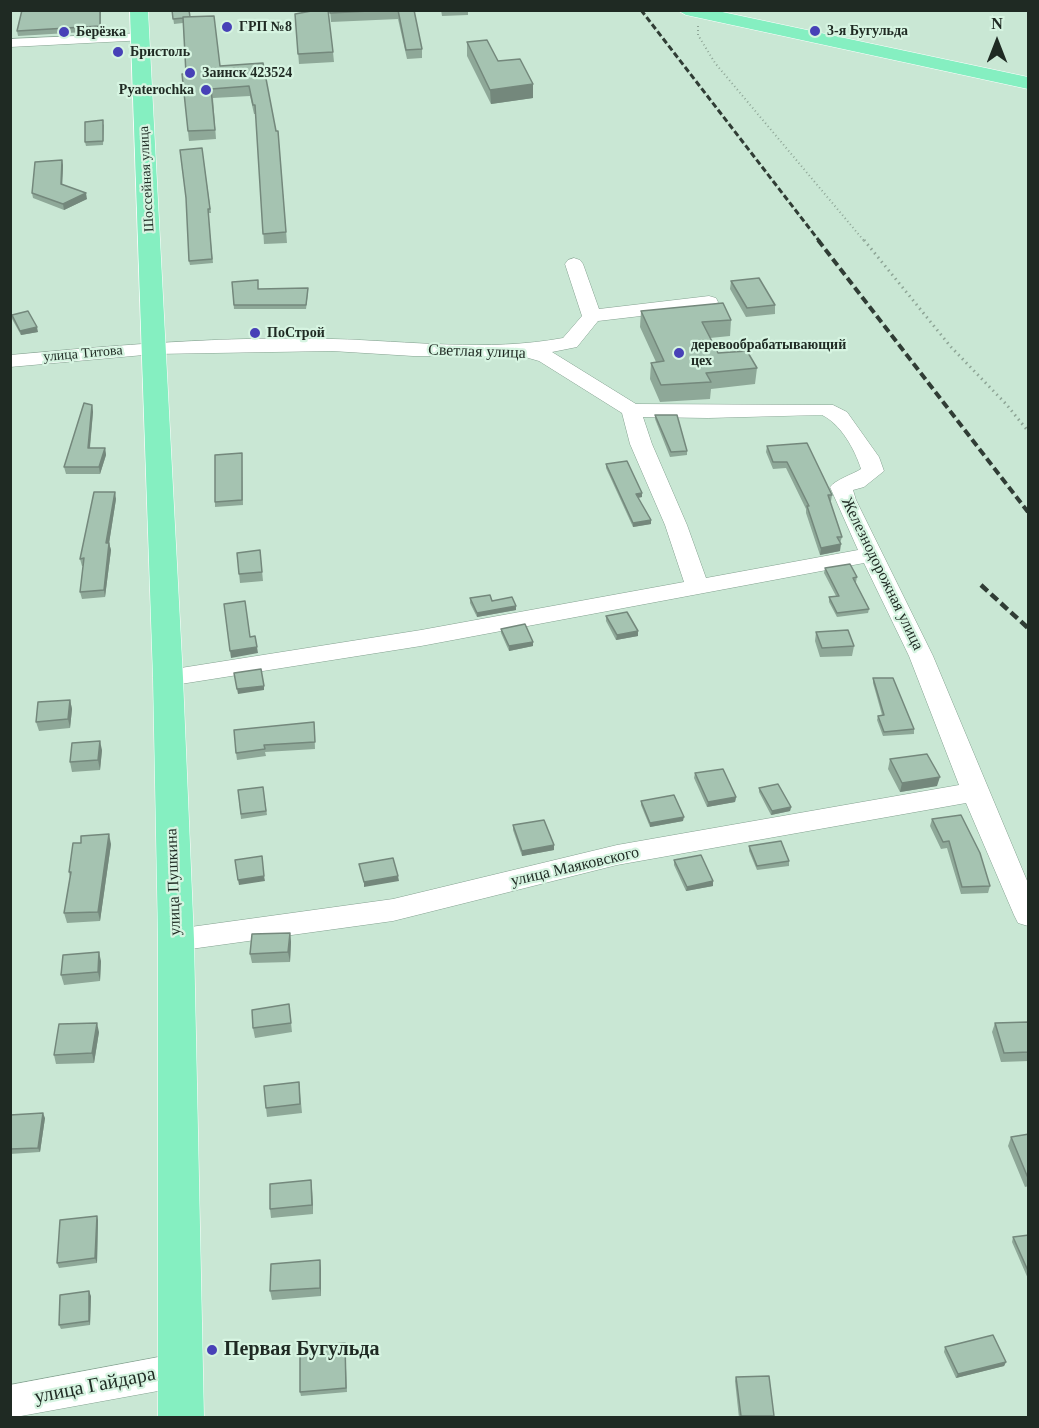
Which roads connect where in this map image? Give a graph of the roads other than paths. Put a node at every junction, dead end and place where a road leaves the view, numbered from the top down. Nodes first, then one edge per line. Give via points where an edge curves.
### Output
1 (139, 10) edge
2 (697, 12) edge
3 (141, 37) junction
4 (10, 43) edge
5 (1029, 83) edge
6 (574, 264) dead end
7 (709, 302) edge
8 (592, 316) junction
9 (155, 348) junction
10 (527, 351) junction
11 (10, 361) edge
12 (631, 410) junction
13 (870, 555) junction
14 (697, 586) junction
15 (168, 678) junction
16 (975, 792) junction
17 (1029, 915) edge
18 (176, 940) junction
19 (180, 1370) junction
20 (10, 1402) edge
21 (181, 1418) edge

1 - 3 main road, Шоссейная улица
2 - 5 main road
3 - 4 street
3 - 9 main road, Шоссейная улица
6 - 8 street
7 - 8 street
8 - 10 street via 570,343
9 - 10 street, Светлая улица via 333,345
9 - 11 street, улица Титова
9 - 15 main road, улица Пушкина
10 - 12 street, Светлая улица via 546,357
12 - 13 street, Железнодорожная улица via 826,409 840,416 873,471 841,487
12 - 14 street
13 - 14 street
13 - 16 street, Железнодорожная улица via 921,656
14 - 15 street via 421,638
15 - 18 main road, улица Пушкина
16 - 17 street, Железнодорожная улица
16 - 18 street, улица Маяковского via 617,855 393,910
18 - 19 main road, улица Пушкина
19 - 20 street, улица Гайдара
19 - 21 main road, улица Пушкина

